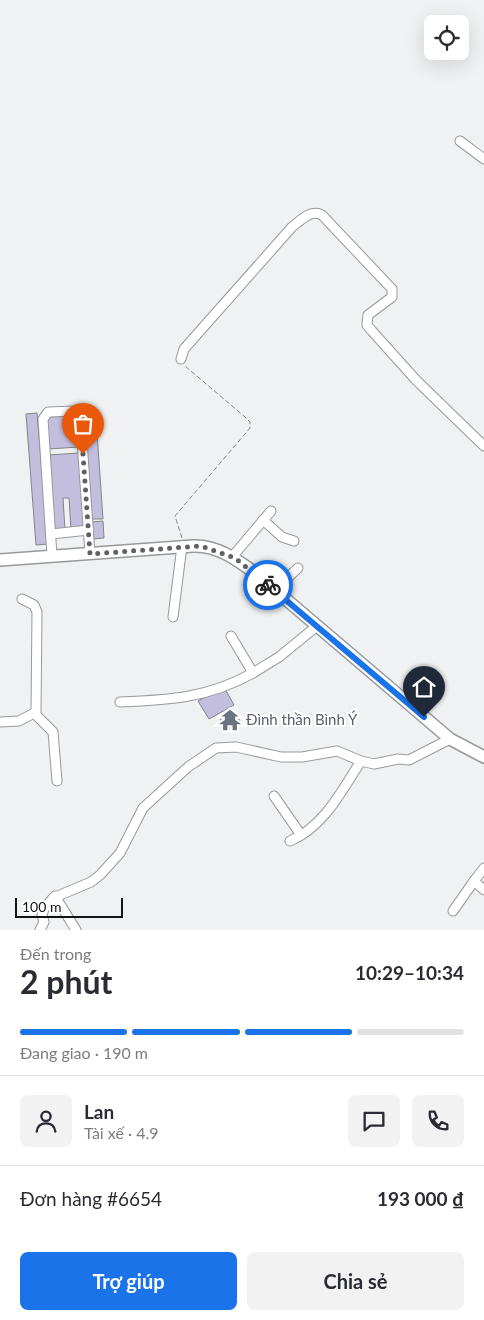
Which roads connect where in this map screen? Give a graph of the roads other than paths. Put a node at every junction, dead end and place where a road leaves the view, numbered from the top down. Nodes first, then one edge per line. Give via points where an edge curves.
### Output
1 (460, 141) dead end
2 (484, 159) edge
3 (181, 358) road end
4 (484, 446) edge
5 (271, 511) dead end
6 (263, 520) junction
7 (89, 530) junction
8 (51, 534) junction
9 (294, 541) dead end
10 (184, 546) junction
11 (90, 554) junction
12 (52, 556) junction
13 (232, 557) junction
14 (0, 560) edge
15 (298, 568) dead end
16 (275, 590) junction
17 (22, 599) dead end
18 (173, 618) dead end
19 (317, 626) junction
20 (231, 636) dead end
21 (253, 673) junction
22 (120, 702) dead end
23 (34, 714) junction
24 (0, 722) edge
25 (450, 739) junction
26 (484, 758) edge
27 (361, 761) junction
28 (57, 781) dead end
29 (274, 796) dead end
30 (302, 835) junction
31 (290, 841) dead end
32 (484, 868) edge
33 (474, 881) junction
34 (484, 890) edge
35 (56, 896) junction
36 (453, 911) dead end
37 (40, 930) edge
38 (76, 930) edge

1 - 2 street
3 - 4 street via 184,349 272,248 292,227 317,212 392,289 392,296 368,316 367,325 416,380
5 - 6 street
6 - 9 street via 282,537
6 - 13 street
7 - 8 street
7 - 8 street via 80,413 48,412 42,418
7 - 11 street
8 - 12 street
10 - 11 main road
10 - 13 main road via 201,546
10 - 18 street
11 - 12 main road
12 - 14 main road
13 - 16 main road
15 - 16 street
16 - 19 main road
17 - 23 street via 34,605 37,612 37,705
19 - 21 street
19 - 25 main road
20 - 21 street
21 - 22 street via 188,698
23 - 24 street
23 - 28 street via 53,732
25 - 26 main road
25 - 27 street via 409,760 374,764
27 - 30 street via 333,804
27 - 35 street via 337,751 281,757 236,746 216,748 188,766 143,808 120,853 100,875
29 - 30 street
30 - 31 street
32 - 33 street
33 - 34 street
33 - 36 street
35 - 37 street via 44,909
35 - 38 street

